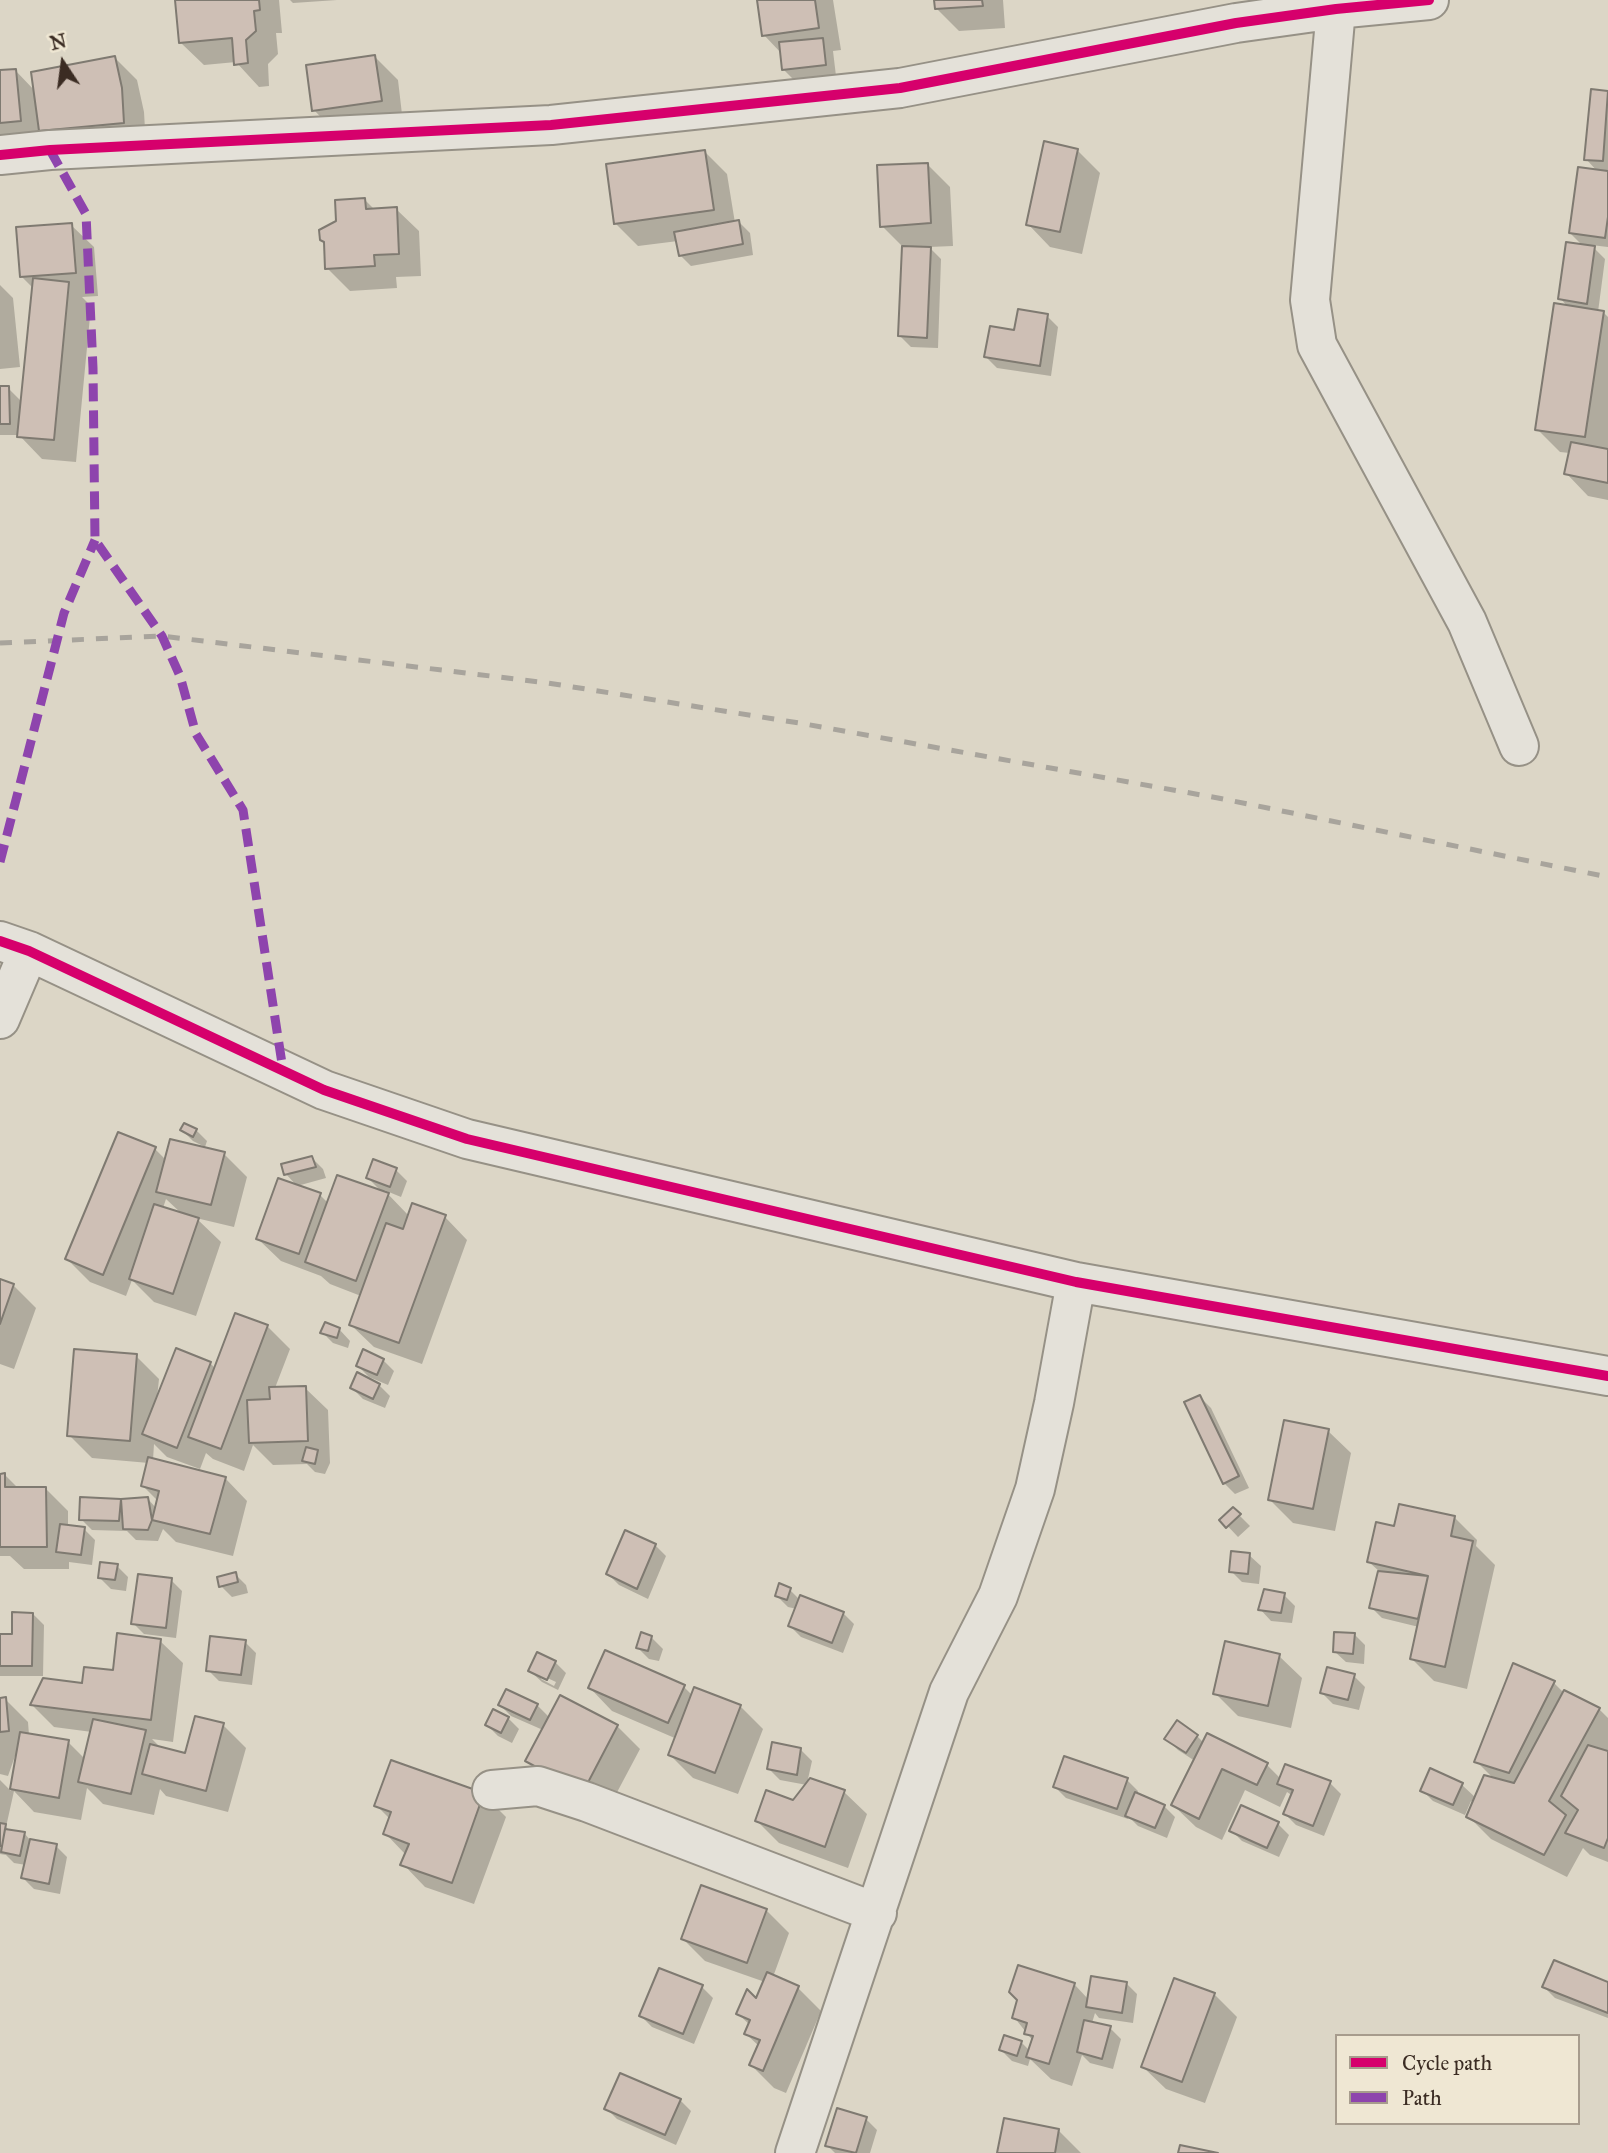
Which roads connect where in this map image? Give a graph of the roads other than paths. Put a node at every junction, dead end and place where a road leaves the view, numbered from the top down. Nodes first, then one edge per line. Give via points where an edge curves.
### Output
1 (1429, 0) edge
2 (1336, 9) junction
3 (1234, 12) edge
4 (0, 155) edge
5 (1520, 746) dead end
6 (14, 946) edge
7 (0, 1019) edge
8 (1076, 1282) junction
9 (1608, 1376) edge
10 (492, 1790) dead end
11 (877, 1913) junction
12 (795, 2153) edge

1 - 2 street
2 - 3 street
2 - 5 street via 1310,300 1317,345 1466,622
3 - 4 street via 900,88 551,125
6 - 7 street
6 - 8 street via 324,1090 467,1139
8 - 9 street
8 - 11 street via 1035,1489 998,1596 949,1692
10 - 11 street via 538,1786
11 - 12 street

